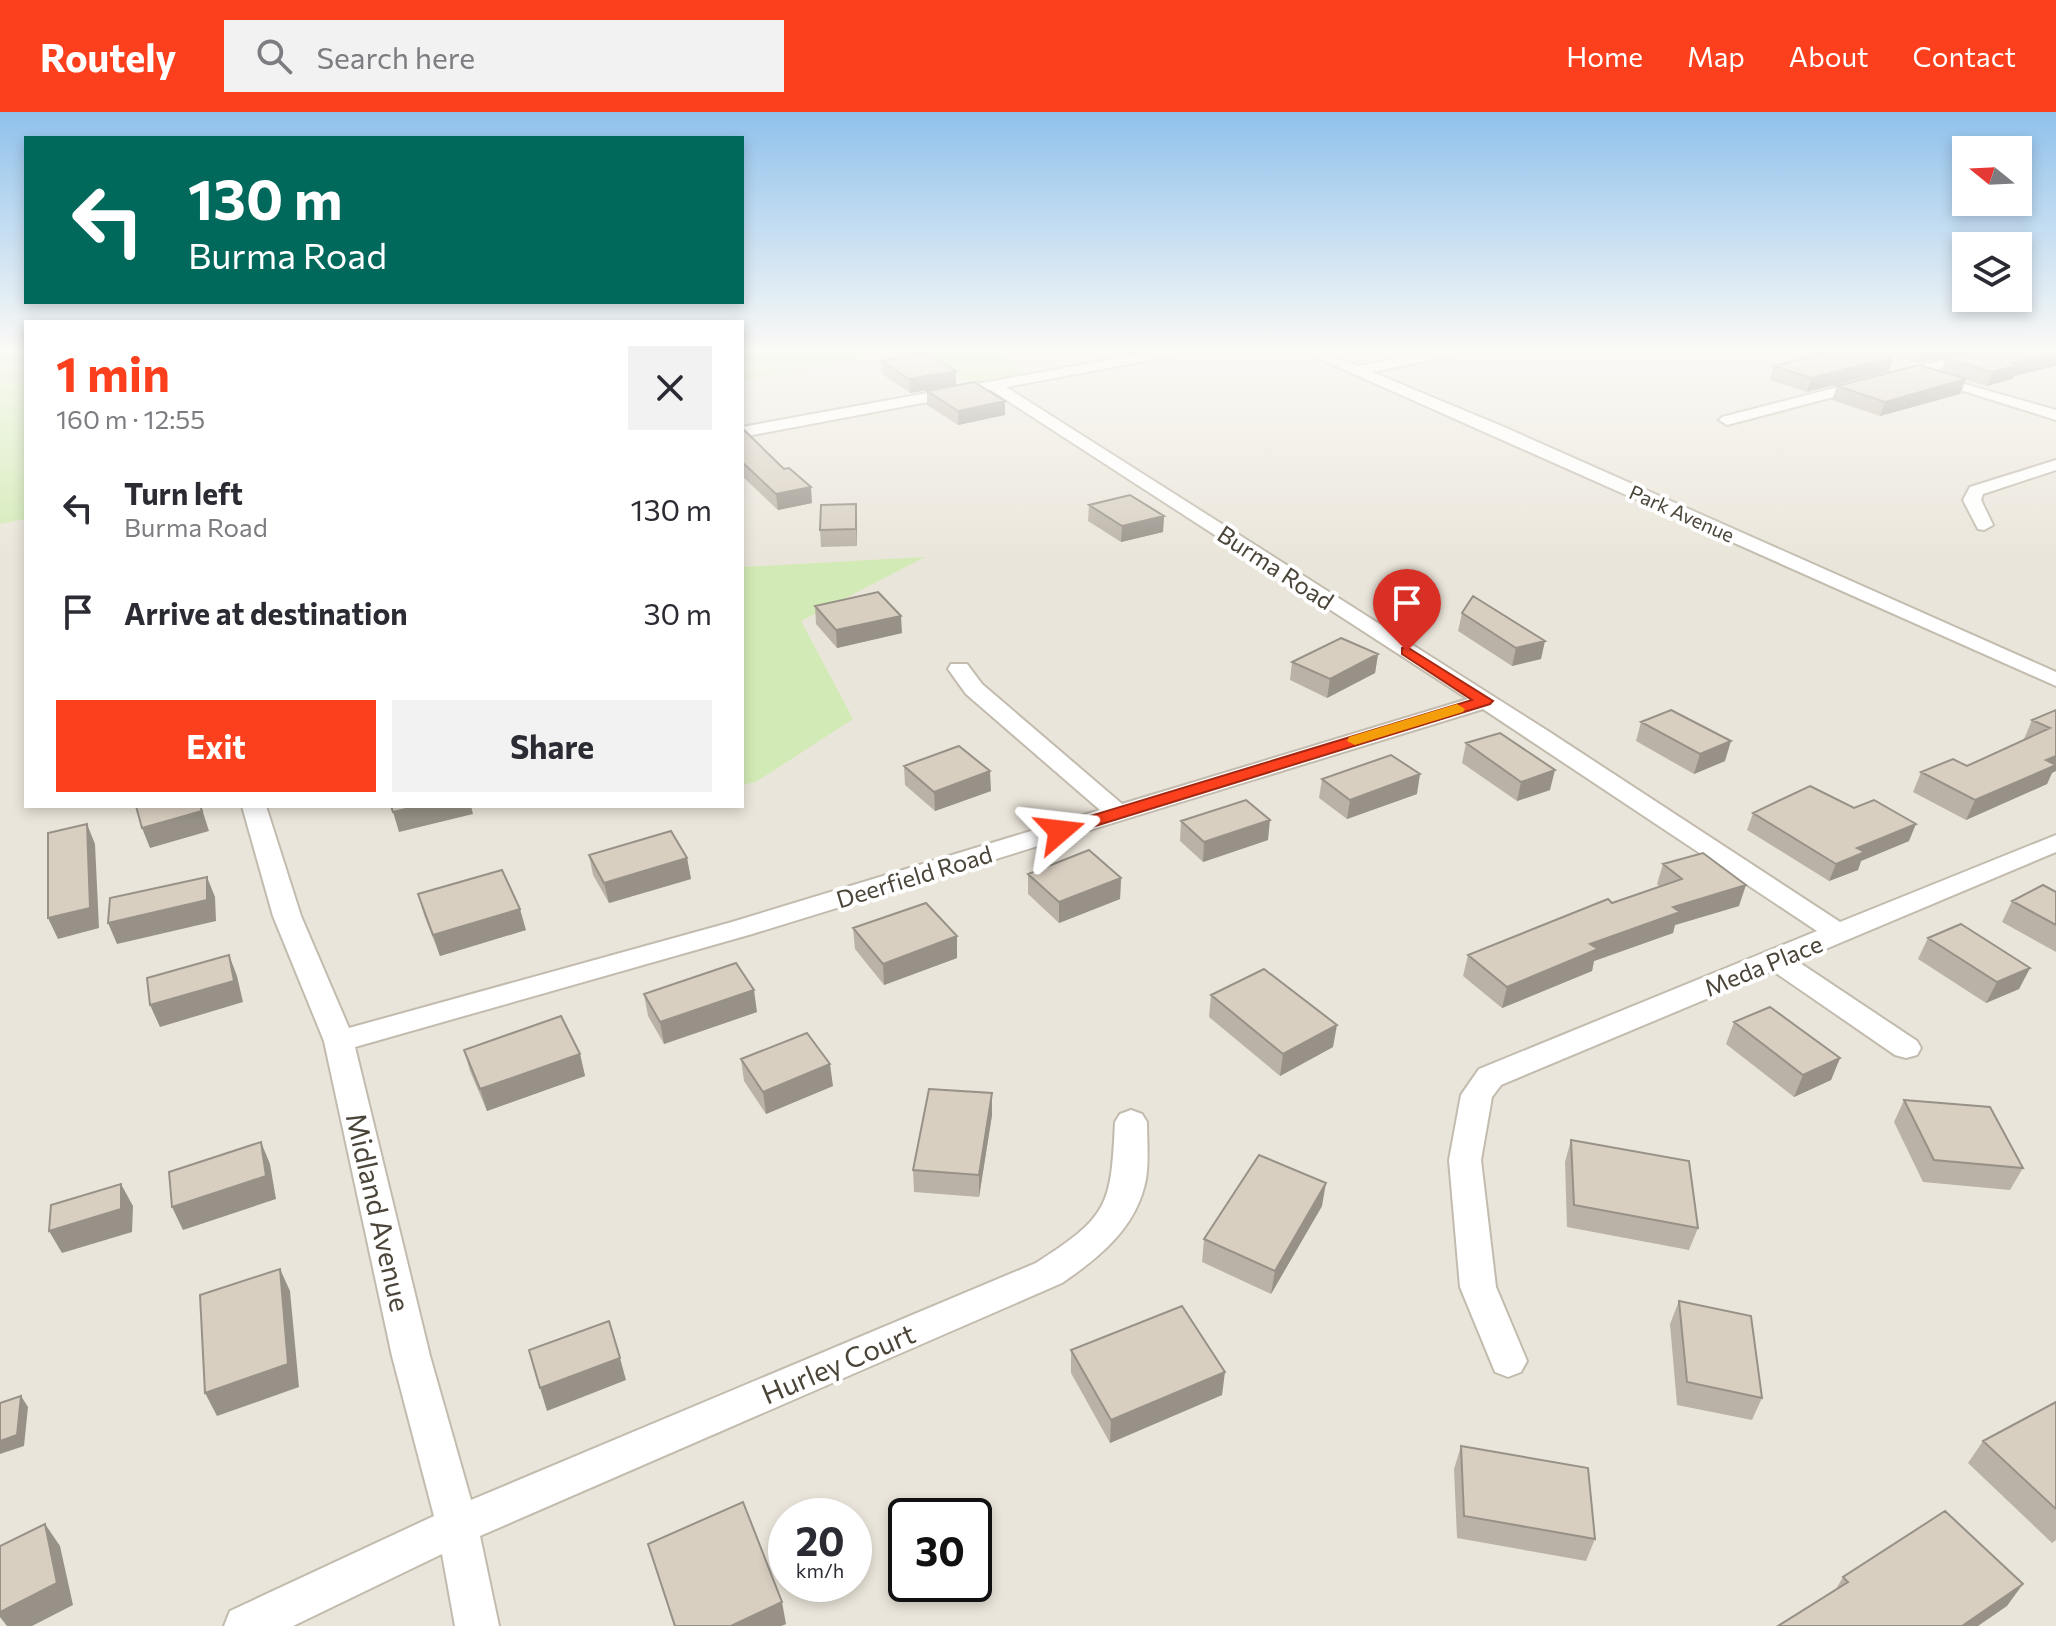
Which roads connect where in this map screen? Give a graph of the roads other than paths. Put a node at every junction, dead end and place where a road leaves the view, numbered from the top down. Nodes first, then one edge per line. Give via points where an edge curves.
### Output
1 (803, 421) edge
2 (1049, 421) edge
3 (1476, 421) edge
4 (744, 432) edge
5 (2056, 465) edge
6 (1984, 525) dead end
7 (959, 669) dead end
8 (2056, 680) edge
9 (1485, 701) junction
10 (255, 808) edge
11 (1118, 813) junction
12 (2052, 850) edge
13 (1840, 934) junction
14 (1777, 960) junction
15 (339, 1041) junction
16 (1906, 1048) dead end
17 (1131, 1122) dead end
18 (1508, 1361) dead end
19 (457, 1526) junction
20 (246, 1626) edge
21 (477, 1626) edge

1 - 4 street
2 - 9 street, Burma Road
3 - 8 street, Park Avenue
5 - 6 street via 1976,491 1972,500
7 - 11 street via 974,689
9 - 11 street, Deerfield Road
9 - 13 street, Burma Road
10 - 15 street, Midland Avenue via 287,916
11 - 15 street, Deerfield Road via 742,928
12 - 13 street, Meda Place
13 - 14 street, Meda Place
14 - 16 street
14 - 18 street, Meda Place via 1490,1077 1477,1095 1465,1160 1478,1287
15 - 19 street, Midland Avenue via 411,1356
17 - 19 street, Hurley Court via 1129,1180 1115,1217 1085,1250 1049,1273
19 - 20 street, Hurley Court
19 - 21 street, Midland Avenue

